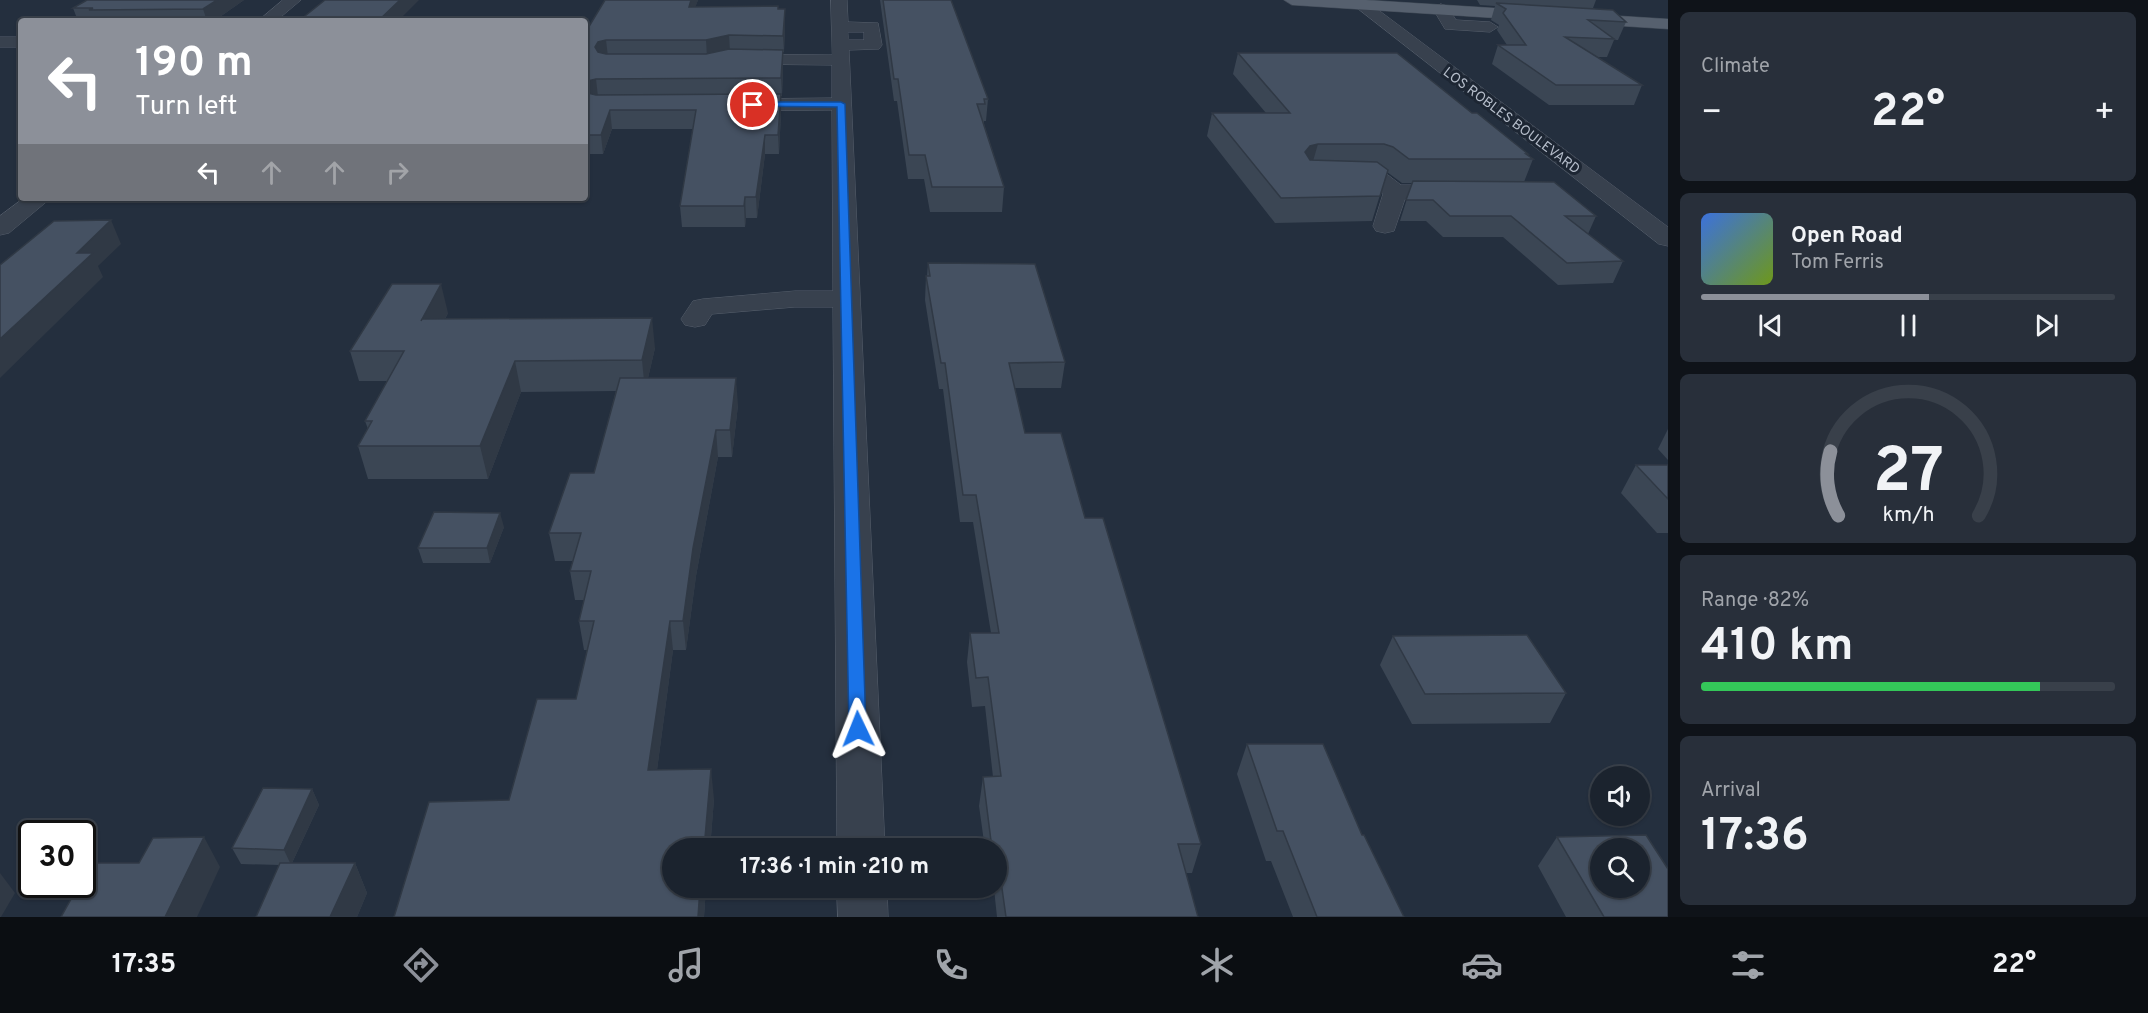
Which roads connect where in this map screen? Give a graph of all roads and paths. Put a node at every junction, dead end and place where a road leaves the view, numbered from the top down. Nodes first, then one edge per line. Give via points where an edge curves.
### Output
1 (293, 0) edge
2 (1292, 0) edge
3 (1358, 2) edge
4 (1438, 5) edge
5 (1668, 15) edge
6 (270, 18) edge
7 (1668, 24) edge
8 (1490, 27) dead end
9 (840, 33) edge
10 (0, 42) edge
11 (18, 42) edge
12 (719, 62) edge
13 (1410, 66) edge
14 (1441, 66) junction
15 (841, 104) junction
16 (714, 105) edge
17 (1323, 177) edge
18 (1395, 192) junction
19 (1478, 192) edge
20 (1572, 193) edge
21 (1608, 193) junction
22 (35, 201) edge
23 (1385, 226) dead end
24 (0, 228) edge
25 (1664, 233) edge
26 (846, 299) junction
27 (695, 319) dead end
28 (861, 838) edge
29 (862, 898) edge
30 (863, 917) edge

1 - 6 street
2 - 3 main road
3 - 4 main road
3 - 14 street, LOS ROBLES BOULEVARD
4 - 5 main road
4 - 7 main road
4 - 8 street via 1452,25
9 - 9 street via 872,27 873,45
9 - 12 street
9 - 15 street
10 - 11 street
13 - 14 street
14 - 21 street, LOS ROBLES BOULEVARD
15 - 16 street
15 - 26 street
17 - 18 street via 1376,177
18 - 19 street
18 - 23 street
20 - 21 street
21 - 25 street, LOS ROBLES BOULEVARD
22 - 24 street
26 - 27 street via 702,307
26 - 28 street
29 - 30 street

